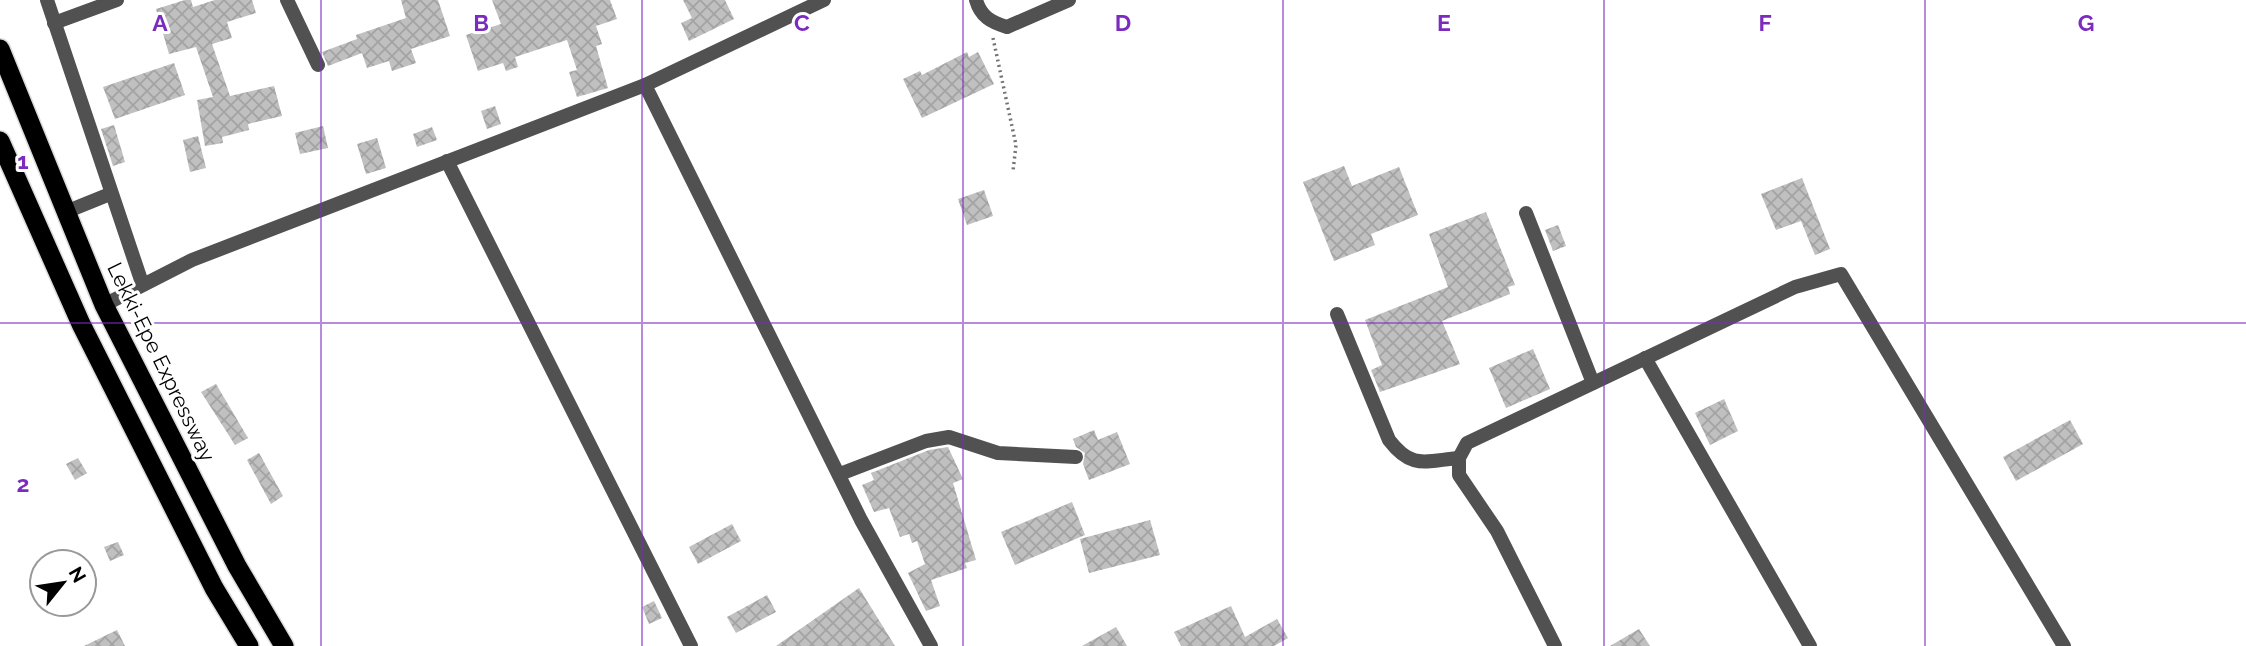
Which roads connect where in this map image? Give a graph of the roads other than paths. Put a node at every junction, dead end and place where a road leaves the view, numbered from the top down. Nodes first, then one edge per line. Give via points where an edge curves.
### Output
1 (47, 0) edge
2 (117, 0) edge
3 (287, 0) edge
4 (824, 0) edge
5 (976, 0) edge
6 (1069, 0) edge
7 (54, 23) junction
8 (0, 49) edge
9 (318, 65) dead end
10 (645, 85) junction
11 (0, 141) edge
12 (447, 161) junction
13 (110, 194) junction
14 (68, 211) junction
15 (1526, 213) dead end
16 (142, 283) junction
17 (104, 305) junction
18 (1337, 314) dead end
19 (1645, 358) junction
20 (1593, 383) junction
21 (1076, 457) dead end
22 (1459, 458) junction
23 (840, 474) junction
24 (249, 646) edge
25 (284, 646) edge
26 (691, 646) edge
27 (931, 646) edge
28 (1555, 646) edge
29 (1810, 646) edge
30 (2064, 646) edge

1 - 7 street
2 - 7 street
3 - 9 street
4 - 10 street
5 - 6 street via 979,11 991,22 1007,27
7 - 13 street
8 - 14 highway, Lekki-Epe Expressway
10 - 12 street
10 - 23 street
11 - 24 highway via 81,324 214,588
12 - 16 street
12 - 26 street
13 - 14 street
13 - 16 street
14 - 17 highway, Lekki-Epe Expressway
15 - 20 street
16 - 17 street
17 - 25 highway, Lekki-Epe Expressway via 237,566
18 - 22 street via 1389,440 1401,455 1413,463
19 - 20 street
19 - 29 street
19 - 30 street via 1795,287 1841,274
20 - 22 street via 1467,443
21 - 23 street via 998,453 949,437 915,444
22 - 28 street via 1458,475 1497,531
23 - 27 street

